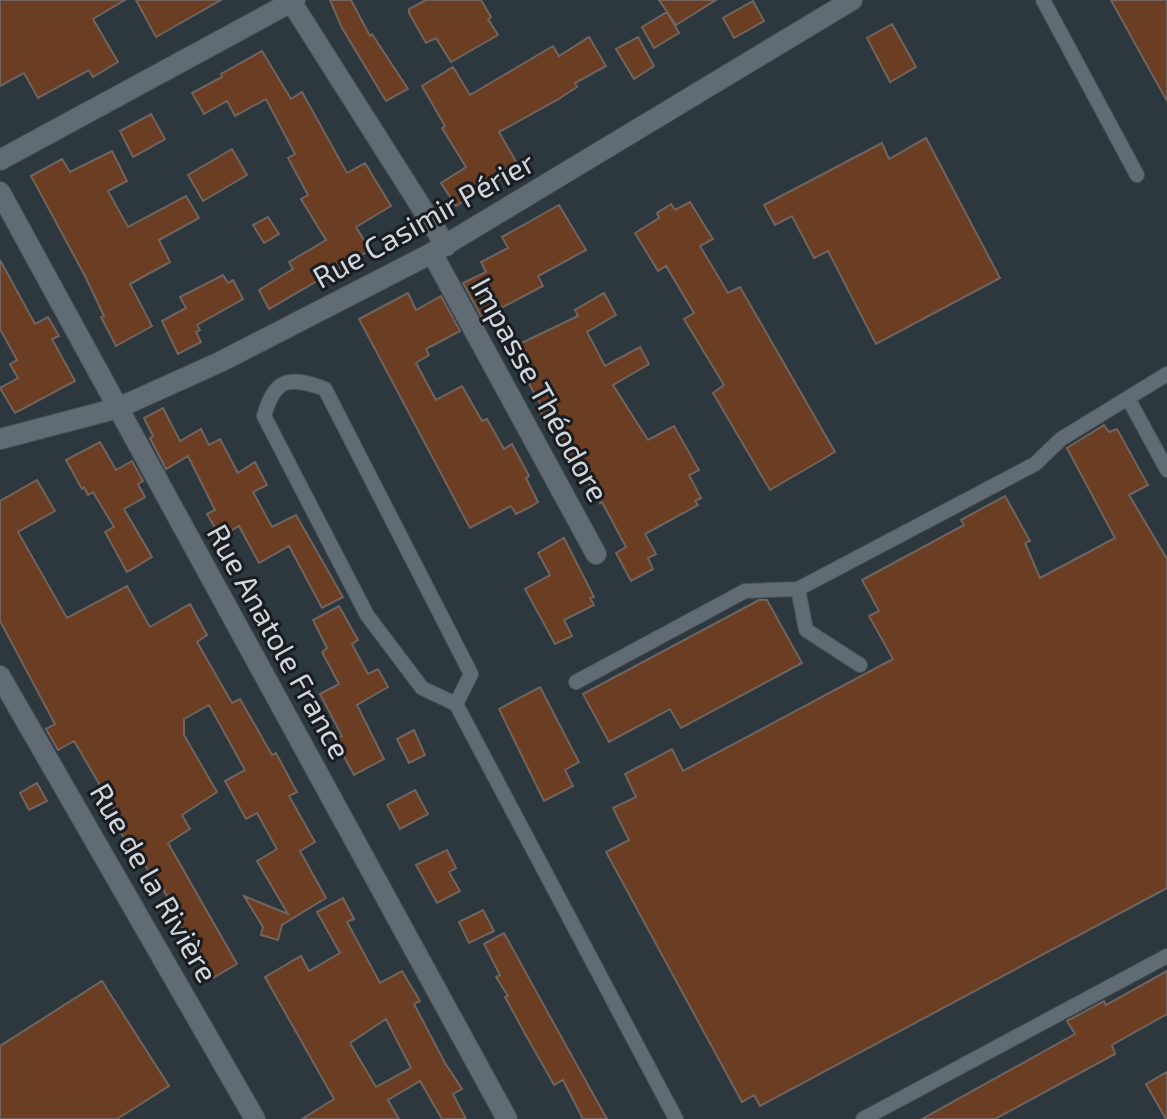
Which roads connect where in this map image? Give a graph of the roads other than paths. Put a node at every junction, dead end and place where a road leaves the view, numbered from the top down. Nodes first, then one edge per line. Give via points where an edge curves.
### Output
1 (852, 0) edge
2 (1043, 0) edge
3 (292, 1) edge
4 (0, 160) edge
5 (1137, 175) dead end
6 (0, 192) edge
7 (439, 250) junction
8 (1167, 374) edge
9 (1129, 400) junction
10 (118, 408) junction
11 (0, 439) edge
12 (1167, 470) edge
13 (596, 554) dead end
14 (798, 589) junction
15 (860, 665) dead end
16 (0, 676) edge
17 (576, 682) dead end
18 (456, 704) junction
19 (1167, 956) edge
20 (255, 1119) edge
21 (507, 1119) edge
22 (676, 1119) edge
23 (863, 1119) edge

1 - 7 street, Rue Casimir Périer
2 - 5 lane
3 - 4 street
3 - 7 street, Impasse Théodore
6 - 10 street, Rue Anatole France
7 - 10 street, Rue Casimir Périer
7 - 13 street, Impasse Théodore
8 - 9 lane
9 - 12 lane
9 - 14 lane via 1061,439 1035,464
10 - 11 street, Rue Casimir Périer
10 - 21 street, Rue Anatole France
14 - 15 lane via 806,630
14 - 17 lane via 745,591
16 - 20 street, Rue de la Rivière
18 - 18 lane via 422,688 367,615 264,416 270,394 284,384 301,380 325,389 471,674
18 - 22 lane
19 - 23 lane

